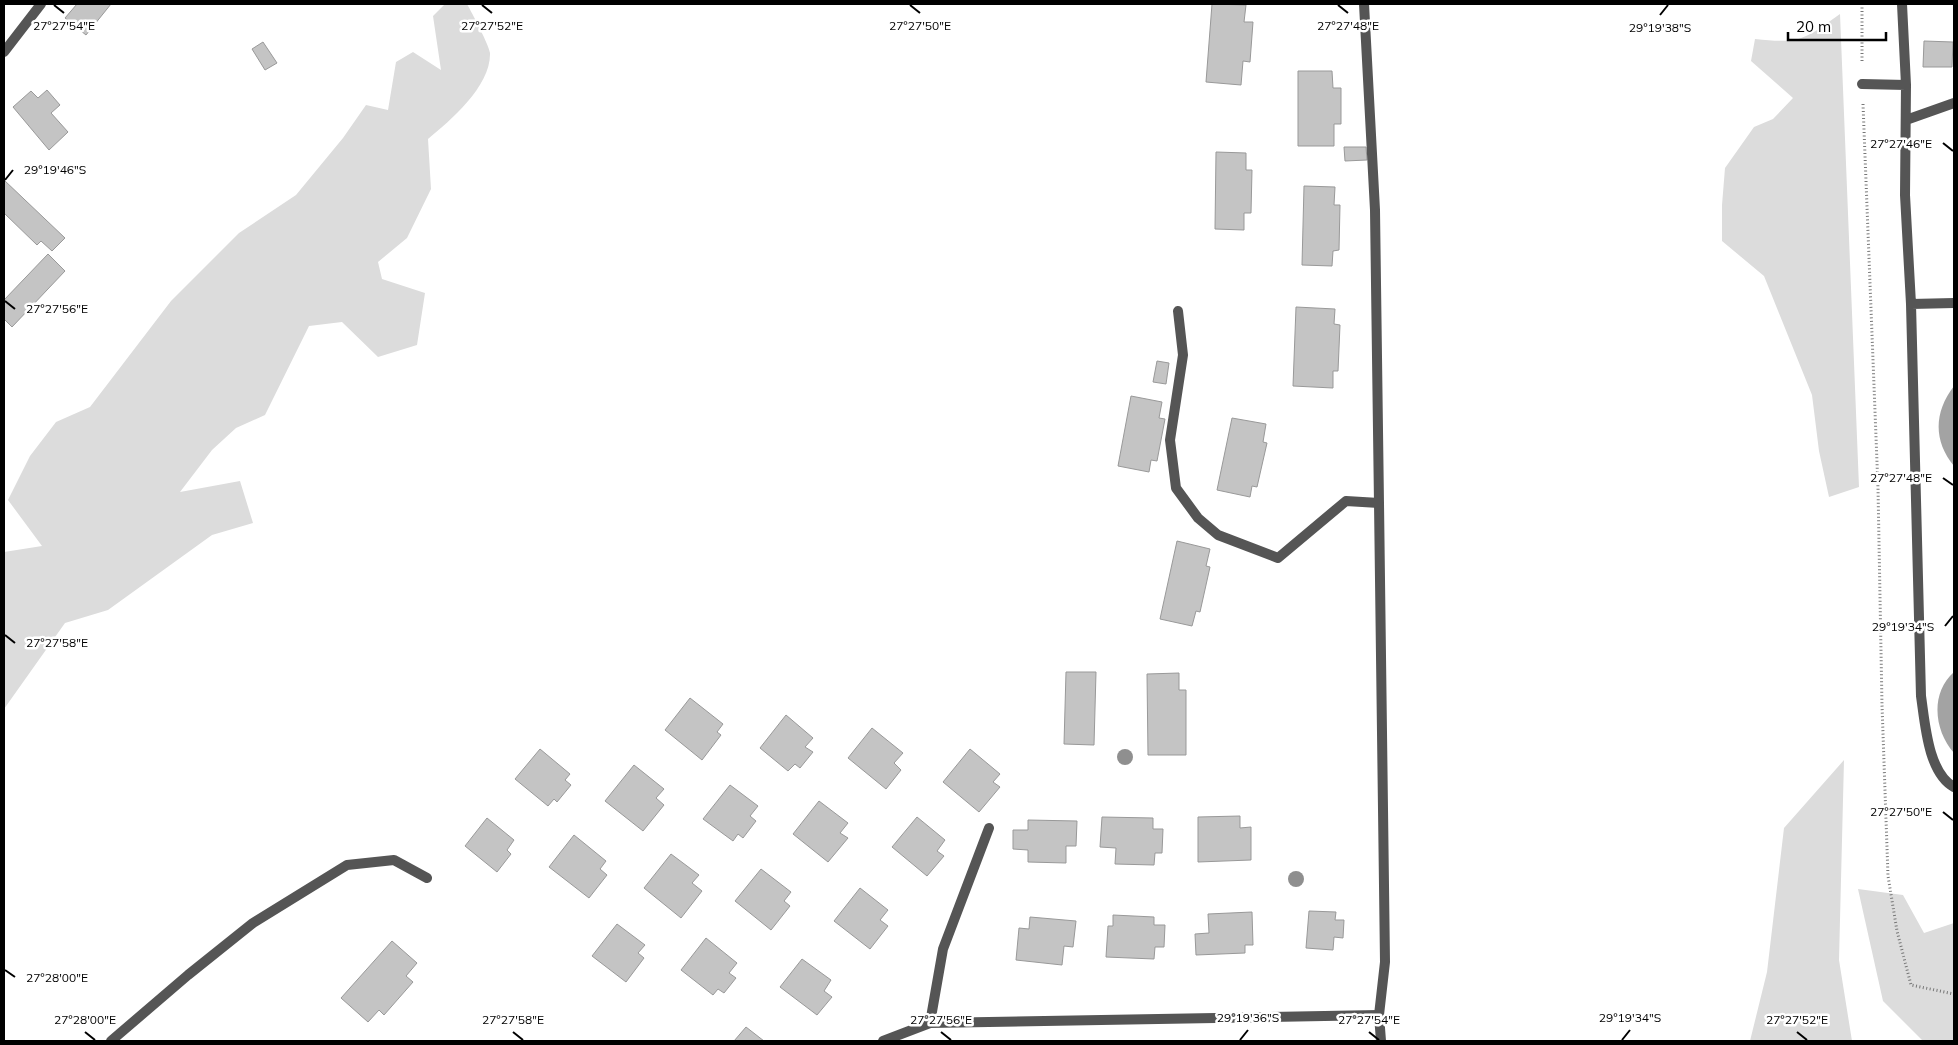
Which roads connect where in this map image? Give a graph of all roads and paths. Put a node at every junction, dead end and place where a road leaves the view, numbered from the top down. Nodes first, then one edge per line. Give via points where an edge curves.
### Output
1 (41, 4) edge
2 (1364, 4) edge
3 (1862, 4) edge
4 (1902, 4) edge
5 (4, 52) edge
6 (1862, 84) junction
7 (1906, 85) junction
8 (1954, 103) edge
9 (1906, 120) junction
10 (1954, 303) edge
11 (1911, 304) junction
12 (1178, 312) dead end
13 (1379, 503) junction
14 (1954, 787) edge
15 (989, 828) dead end
16 (427, 878) dead end
17 (1954, 994) edge
18 (1379, 1015) junction
19 (930, 1023) junction
20 (111, 1041) edge
21 (884, 1041) edge
22 (1381, 1041) edge

1 - 5 street
2 - 13 street via 1375,210
3 - 6 path
4 - 7 street
6 - 7 street
6 - 17 path via 1878,488 1888,876 1897,932 1911,985
7 - 9 street
8 - 9 street
9 - 11 street via 1905,196
10 - 11 street
11 - 14 street via 1921,696 1929,749 1947,783
12 - 13 street via 1183,355 1170,440 1176,488 1198,518 1218,535 1278,558 1346,501
13 - 18 street via 1385,962
15 - 19 street via 943,949
16 - 20 street via 394,860 347,865 253,923
18 - 19 street
18 - 22 street
19 - 21 street

